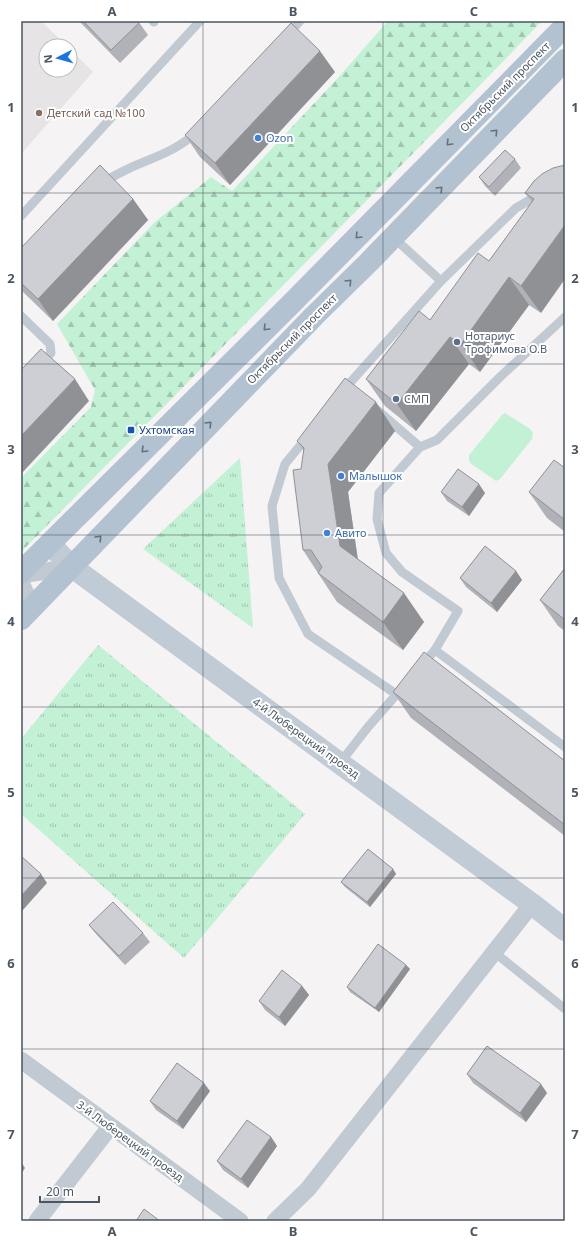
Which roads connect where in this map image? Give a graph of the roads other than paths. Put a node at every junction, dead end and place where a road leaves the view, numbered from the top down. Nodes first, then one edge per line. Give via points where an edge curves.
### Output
1 (200, 21) edge
2 (300, 21) edge
3 (565, 26) edge
4 (279, 44) edge
5 (565, 60) edge
6 (200, 128) edge
7 (97, 190) edge
8 (547, 190) edge
9 (21, 216) edge
10 (393, 237) junction
11 (441, 282) junction
12 (21, 316) edge
13 (565, 317) edge
14 (36, 368) edge
15 (349, 389) edge
16 (372, 406) edge
17 (314, 428) edge
18 (420, 446) junction
19 (50, 544) junction
20 (72, 567) junction
21 (21, 573) edge
22 (21, 582) edge
23 (26, 613) edge
24 (435, 650) junction
25 (396, 694) junction
26 (565, 747) edge
27 (340, 763) junction
28 (532, 904) junction
29 (565, 930) edge
30 (494, 952) junction
31 (565, 1009) edge
32 (21, 1060) edge
33 (110, 1127) junction
34 (37, 1221) edge
35 (240, 1221) edge
36 (275, 1221) edge

1 - 9 lane
2 - 4 lane
3 -> 19 main road, Октябрьский проспект
10 -> 5 main road, Октябрьский проспект
6 - 7 lane via 176,147 108,179
8 - 11 lane via 516,208
10 - 11 lane
20 -> 10 main road, Октябрьский проспект
11 - 15 lane
12 - 14 lane via 50,344 51,353
13 - 18 lane via 437,440
16 - 18 lane
17 - 25 lane via 285,464 272,506 279,578 308,634
18 - 24 lane via 379,493 377,519 386,553 402,572 458,611
19 - 20 street, 4-й Люберецкий проезд
19 - 21 main road, Октябрьский проспект
20 - 21 street
20 - 23 main road, Октябрьский проспект
20 - 27 street, 4-й Люберецкий проезд
22 - 23 street
24 - 25 lane
24 - 26 lane
25 - 27 lane
27 - 28 street, 4-й Люберецкий проезд
28 - 29 street, 4-й Люберецкий проезд
28 - 30 street
30 - 31 lane
30 - 36 street via 308,1189
32 - 33 street, 3-й Люберецкий проезд
33 - 34 street
33 - 35 street, 3-й Люберецкий проезд

